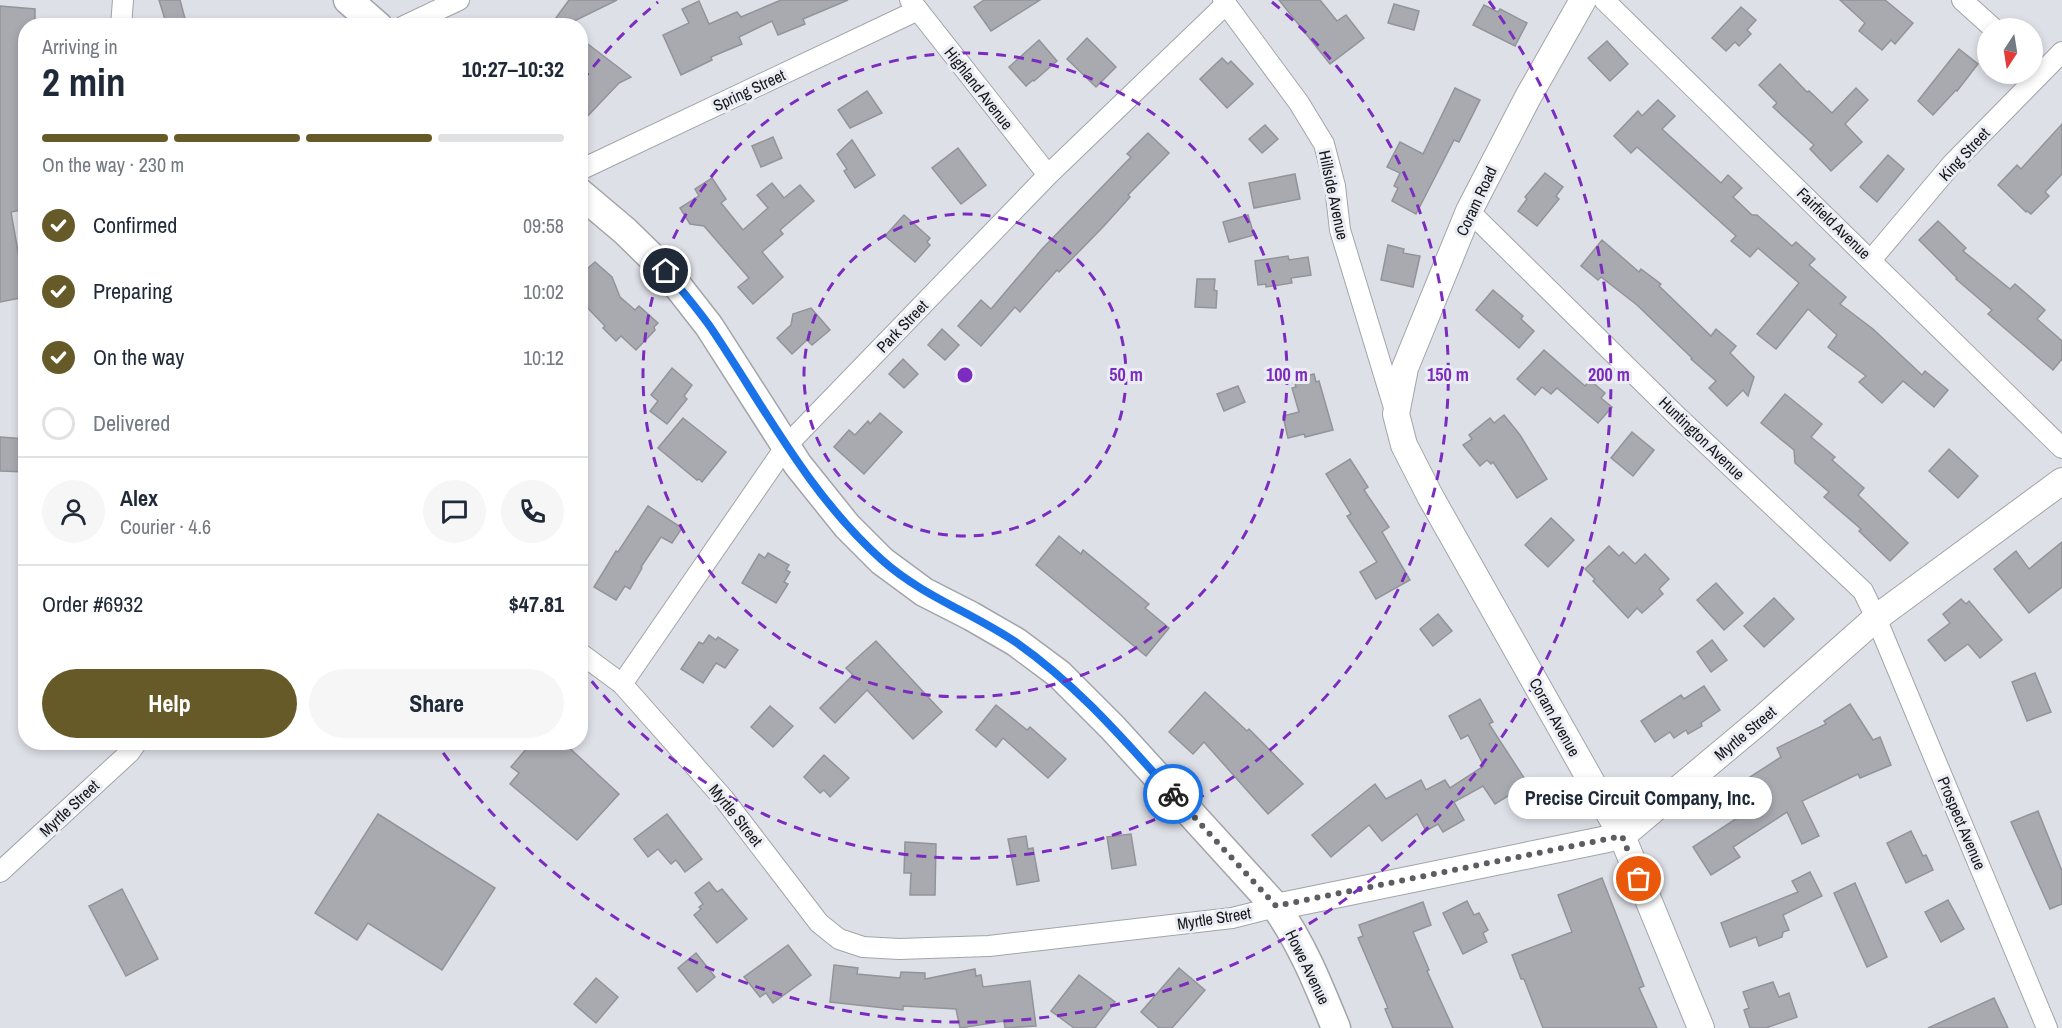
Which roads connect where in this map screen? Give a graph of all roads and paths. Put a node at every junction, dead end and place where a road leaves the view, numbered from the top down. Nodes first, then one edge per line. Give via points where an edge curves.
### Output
1 (123, 0) edge
2 (348, 0) edge
3 (459, 0) edge
4 (1583, 0) edge
5 (1604, 0) edge
6 (1962, 0) edge
7 (1224, 2) edge
8 (914, 5) edge
9 (122, 18) edge
10 (369, 18) edge
11 (421, 18) edge
12 (1982, 18) edge
13 (2062, 52) edge
14 (2043, 66) edge
15 (2024, 84) edge
16 (588, 166) edge
17 (1048, 175) junction
18 (588, 200) edge
19 (1469, 212) junction
20 (1871, 260) junction
21 (1396, 414) junction
22 (786, 446) junction
23 (2062, 448) edge
24 (2062, 481) edge
25 (1876, 618) junction
26 (588, 659) edge
27 (622, 684) junction
28 (126, 750) edge
29 (1622, 836) junction
30 (0, 872) edge
31 (1276, 906) junction
32 (1336, 1028) edge
33 (1701, 1028) edge
34 (2047, 1028) edge

1 - 9 street
2 - 10 main road
3 - 11 street
4 - 19 street, Coram Road
5 - 20 street, Fairfield Avenue
6 - 12 street
7 - 17 street, Park Street
7 - 21 street, Hillside Avenue via 1299,103 1324,144 1335,186 1340,230
8 - 16 street, Spring Street
8 - 17 street, Highland Avenue
13 - 14 street, King Street
15 - 20 street, King Street
17 - 22 street, Park Street
18 - 22 main road, Howe Avenue via 666,271 710,326
19 - 21 street, Coram Road via 1405,368
19 - 25 street, Huntington Avenue via 1863,591
20 - 23 street, Fairfield Avenue
21 - 29 street, Coram Avenue via 1404,445 1425,486
22 - 27 street, Park Street
22 - 31 main road, Howe Avenue via 822,496 882,561 924,592 1016,642 1059,674
24 - 25 street, Myrtle Street
25 - 29 street, Myrtle Street
25 - 34 street, Prospect Avenue
26 - 27 street, Myrtle Street
27 - 31 street, Myrtle Street via 724,799 819,923 839,939 863,947 899,949 989,946 1232,918
28 - 30 street, Myrtle Street
29 - 31 street, Myrtle Street
29 - 33 street, Coram Avenue
31 - 32 main road, Howe Avenue via 1300,945

